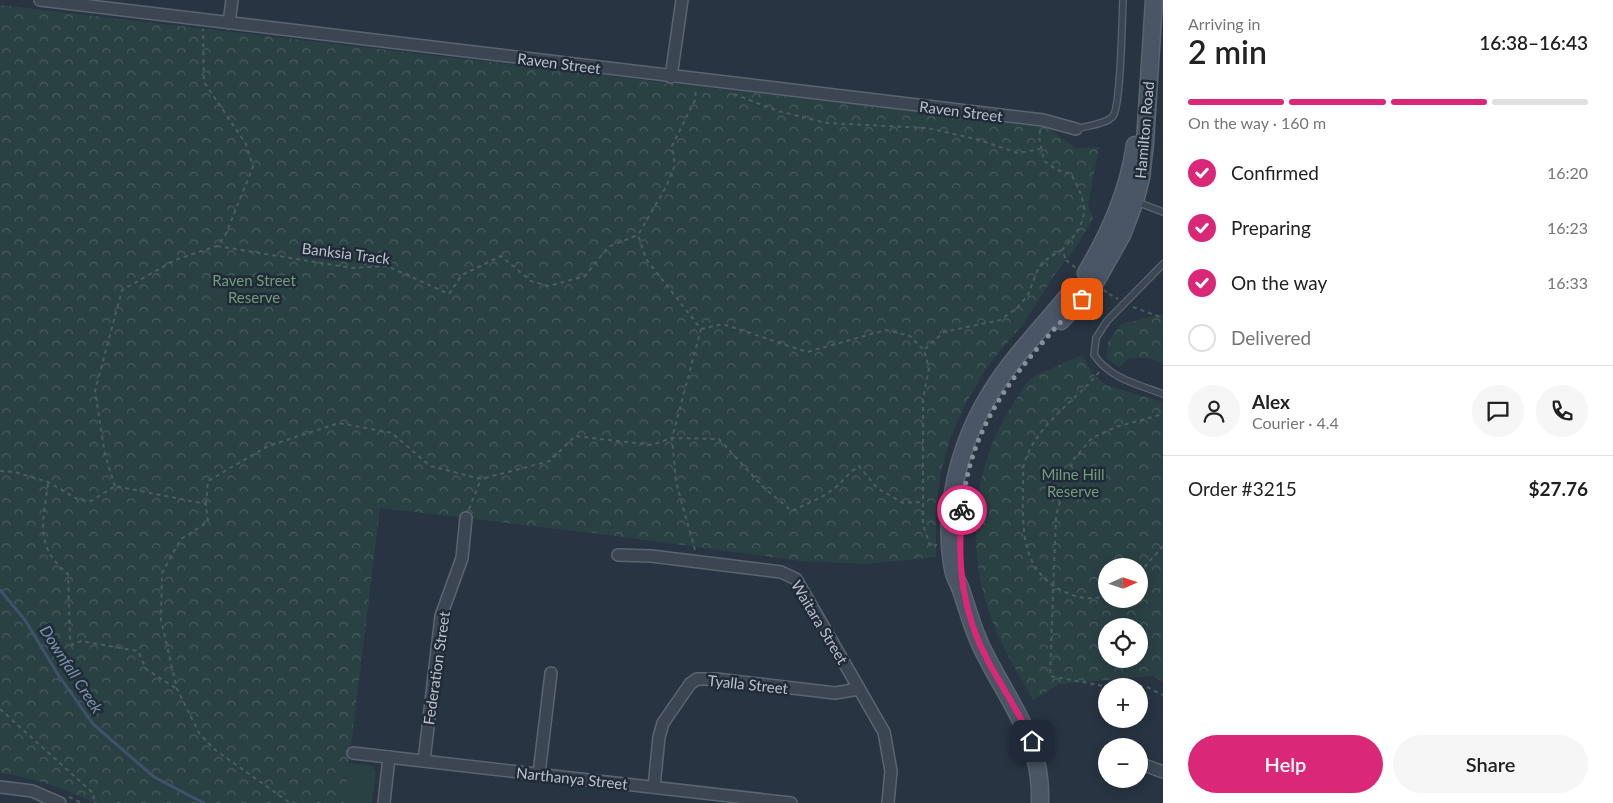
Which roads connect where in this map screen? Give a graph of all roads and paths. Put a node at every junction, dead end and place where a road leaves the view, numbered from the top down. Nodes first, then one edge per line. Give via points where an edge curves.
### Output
1 (40, 0) edge
2 (232, 0) edge
3 (682, 0) edge
4 (1123, 0) edge
5 (1143, 0) edge
6 (1154, 0) edge
7 (65, 2) edge
8 (204, 20) junction
9 (229, 23) junction
10 (671, 76) junction
11 (698, 79) junction
12 (728, 92) dead end
13 (1043, 120) junction
14 (1076, 129) joint
15 (1040, 149) junction
16 (1129, 199) junction
17 (1163, 212) edge
18 (638, 235) junction
19 (216, 246) junction
20 (1062, 250) junction
21 (1163, 264) edge
22 (1091, 277) tunnel mouth
23 (1109, 294) dead end
24 (1077, 295) tunnel mouth
25 (1125, 303) junction
26 (1163, 318) edge
27 (700, 329) junction
28 (924, 350) junction
29 (1103, 367) junction
30 (1163, 394) edge
31 (1163, 414) edge
32 (672, 438) junction
33 (0, 472) edge
34 (482, 479) junction
35 (48, 482) junction
36 (115, 486) junction
37 (923, 502) junction
38 (206, 504) junction
39 (466, 518) joint
40 (939, 546) dead end
41 (1163, 546) edge
42 (618, 555) dead end
43 (698, 562) junction
44 (1148, 563) edge
45 (1055, 586) junction
46 (1098, 597) edge
47 (550, 673) dead end
48 (1098, 685) edge
49 (1148, 688) edge
50 (177, 689) junction
51 (859, 689) junction
52 (1163, 695) edge
53 (0, 709) edge
54 (353, 753) dead end
55 (389, 757) junction
56 (424, 761) junction
57 (1148, 766) edge
58 (1163, 772) edge
59 (539, 774) junction
60 (654, 787) junction
61 (0, 788) edge
62 (60, 803) edge
63 (93, 803) edge
64 (290, 803) edge
65 (384, 803) edge
66 (791, 803) edge
67 (888, 803) edge
68 (1040, 803) edge

1 - 7 street, Raven Street
2 - 9 street
3 - 10 street
4 - 14 lane, Hamilton Road via 1114,113 1106,121
5 - 16 main road, Hamilton Road via 1137,128
6 - 16 main road, Hamilton Road via 1144,156
7 - 8 street, Raven Street
8 - 9 street, Raven Street
8 - 19 path via 204,82 246,144 253,167 240,204 225,236
9 - 10 street, Raven Street
10 - 11 street, Raven Street
11 - 13 street, Raven Street
11 - 18 path via 695,100 672,146 675,165 666,188
12 - 15 path via 778,111 827,123 927,128 1018,153
13 - 14 street, Raven Street
13 - 15 path via 1038,137
15 - 20 path via 1044,161 1071,174 1085,201 1082,223
16 - 17 lane
16 - 22 main road, Hamilton Road via 1122,235
18 - 19 path, Banksia Track via 608,247 586,276 569,282 549,286 531,281 501,256 462,275 449,294 387,266 352,268
18 - 27 path via 646,259
19 - 36 path via 175,260 122,290 95,390 105,455
20 - 23 path, bridge via 1066,260
20 - 28 path via 1038,269 1028,296 1016,309 1000,320 944,332
21 - 25 lane
24 - 68 main road via 997,382 965,448 953,499 953,570 982,650 1032,741 1040,777
25 - 26 path
25 - 29 lane via 1096,338 1094,355
27 - 28 path via 723,324 808,352 886,330 910,336
27 - 32 path
28 - 37 path via 929,368 923,399
29 - 30 lane via 1116,377
29 - 45 path via 1083,392 1033,441 1023,469 1025,546 1041,576
31 - 45 path via 1116,427 1092,438 1073,460 1056,515
32 - 34 path via 652,446 575,436 550,461
32 - 37 path via 718,439 764,488 792,511 831,492 846,474 859,466 877,488 903,503
32 - 43 path via 676,482
33 - 35 path via 15,472
34 - 38 path via 430,466 392,433 339,423 268,446 208,481
34 - 39 path
35 - 36 path via 79,500 91,501
35 - 50 path via 42,532 53,562 68,574 72,645 81,641 138,651 146,669
36 - 38 path
37 - 40 path via 923,525 930,545
38 - 50 path via 208,522 181,539 162,573 161,620
39 - 56 street, Federation Street via 462,558 441,616
41 - 44 path
42 - 43 street, Waitara Street
43 - 51 street, Waitara Street via 791,574
45 - 46 path via 1075,597
45 - 48 path via 1050,676
47 - 59 street
49 - 52 path
50 - 64 path via 199,733 214,749
51 - 60 street, Tyalla Street via 835,693 698,679 686,689 660,730
51 - 67 street, Waitara Street via 886,736 891,771
53 - 63 path via 94,794
54 - 55 street, Narthanya Street
55 - 56 street, Narthanya Street
55 - 65 street
56 - 59 street, Narthanya Street
57 - 58 street
59 - 60 street, Narthanya Street
60 - 66 street, Narthanya Street
61 - 62 street via 32,792

